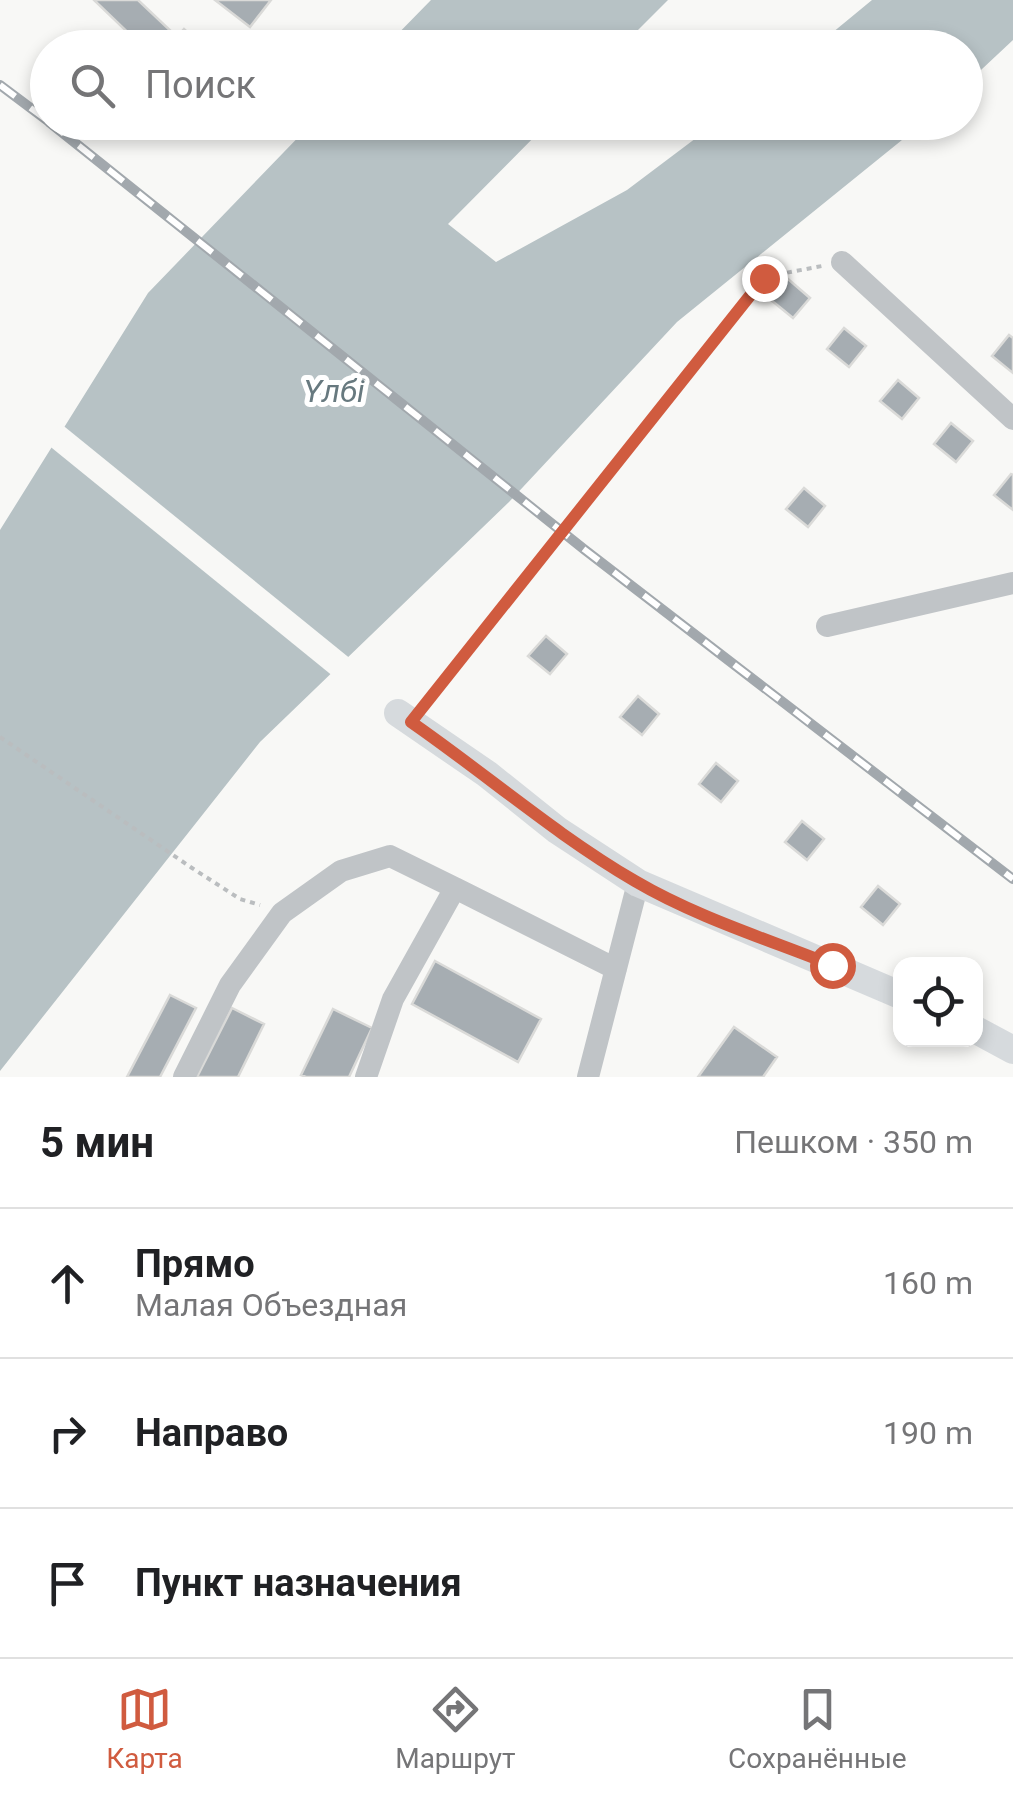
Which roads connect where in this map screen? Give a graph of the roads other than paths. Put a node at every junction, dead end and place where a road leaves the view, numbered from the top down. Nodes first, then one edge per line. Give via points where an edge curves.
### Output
1 (842, 262) road end
2 (1013, 420) edge
3 (1013, 583) edge
4 (826, 626) dead end
5 (404, 718) road end
6 (638, 883) junction
7 (455, 888) junction
8 (616, 969) junction
9 (893, 992) edge
10 (983, 1034) edge
11 (1013, 1050) edge
12 (184, 1077) edge
13 (366, 1077) edge
14 (588, 1077) edge

1 - 2 street
3 - 4 street
5 - 6 main road
6 - 8 street
6 - 9 main road
7 - 8 street
7 - 12 street via 390,856 341,872 282,913 230,985
7 - 13 street via 392,999
8 - 14 street
10 - 11 main road

